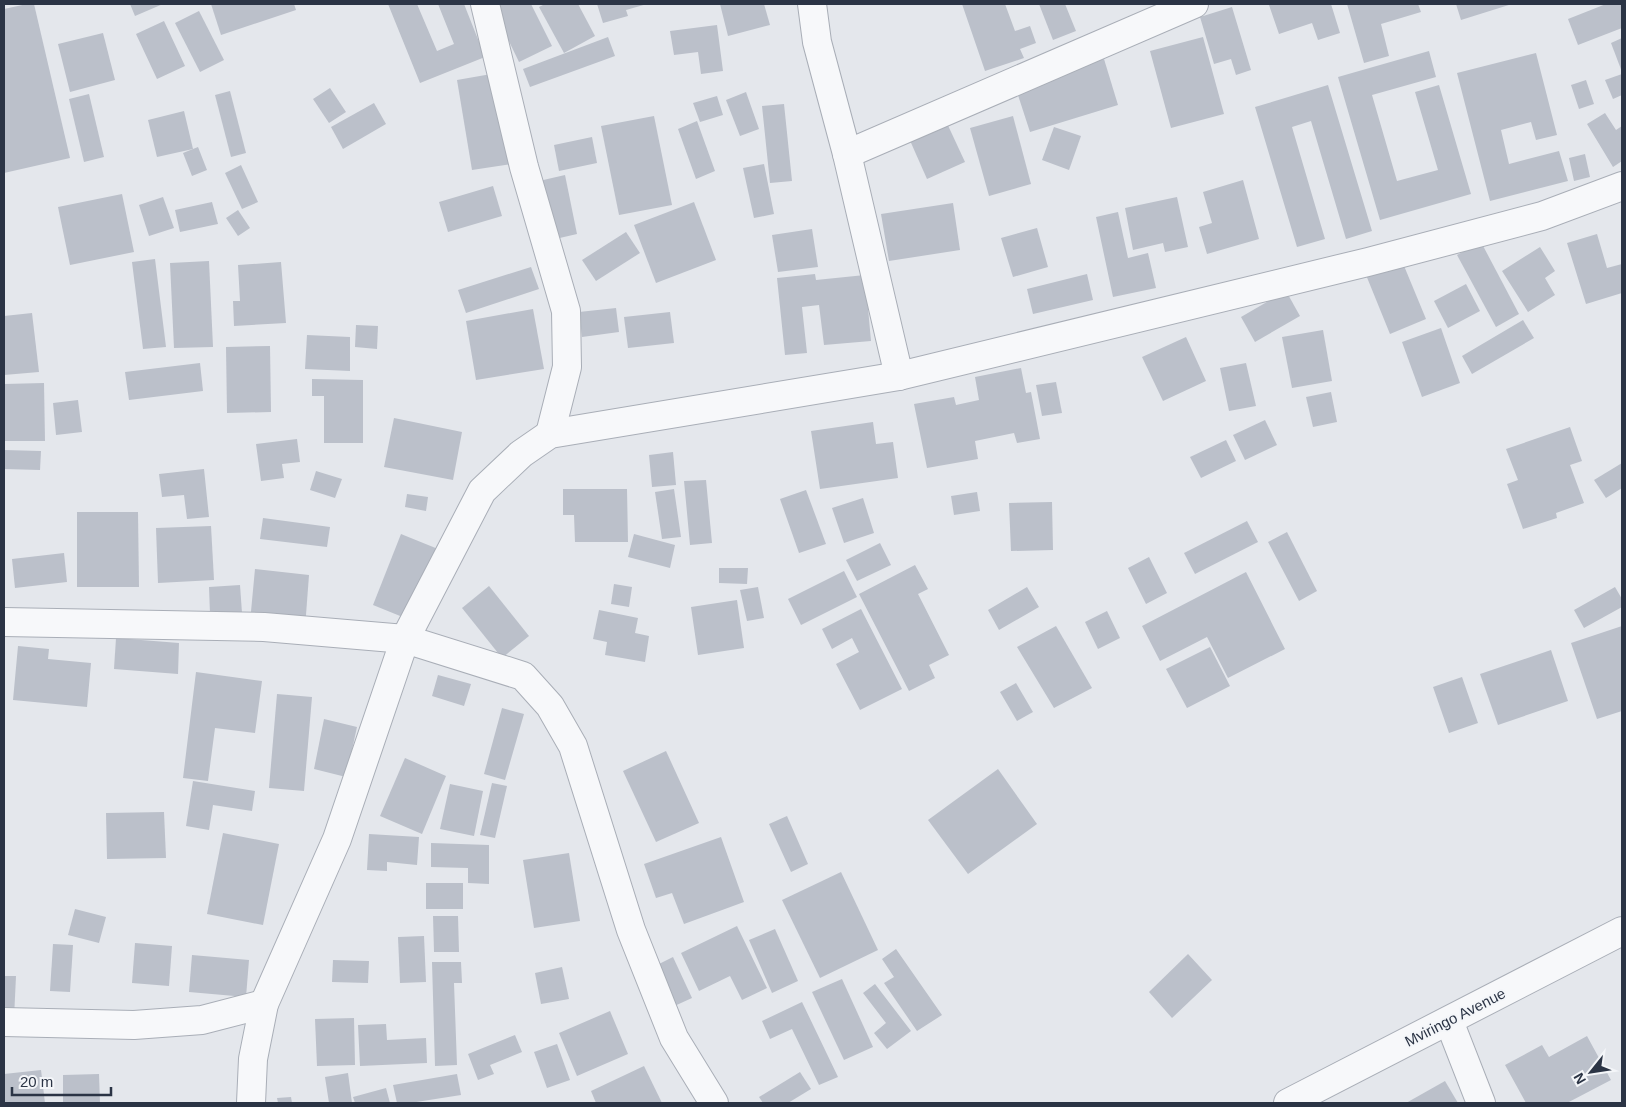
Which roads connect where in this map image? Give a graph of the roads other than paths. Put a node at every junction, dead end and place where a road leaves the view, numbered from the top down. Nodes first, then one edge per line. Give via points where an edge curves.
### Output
1 (485, 4) edge
2 (812, 4) edge
3 (1194, 4) edge
4 (847, 154) junction
5 (1622, 186) edge
6 (899, 376) junction
7 (550, 434) junction
8 (4, 622) edge
9 (405, 639) junction
10 (1622, 931) edge
11 (264, 1004) junction
12 (1449, 1021) junction
13 (4, 1022) edge
14 (251, 1103) edge
15 (714, 1103) edge
16 (1288, 1103) edge
17 (1482, 1103) edge

1 - 7 street via 524,167 566,311 567,367
2 - 4 street via 817,42
3 - 4 street
4 - 6 street
5 - 6 street via 1542,216 1378,260
6 - 7 street
7 - 9 street via 521,454 482,491
8 - 9 street via 264,627
9 - 11 street via 337,839
9 - 15 street via 523,676 550,706 573,746 631,930 674,1038
10 - 12 street, Mviringo Avenue
11 - 13 street via 202,1020 134,1025
11 - 14 street via 253,1059
12 - 16 street, Mviringo Avenue
12 - 17 street

